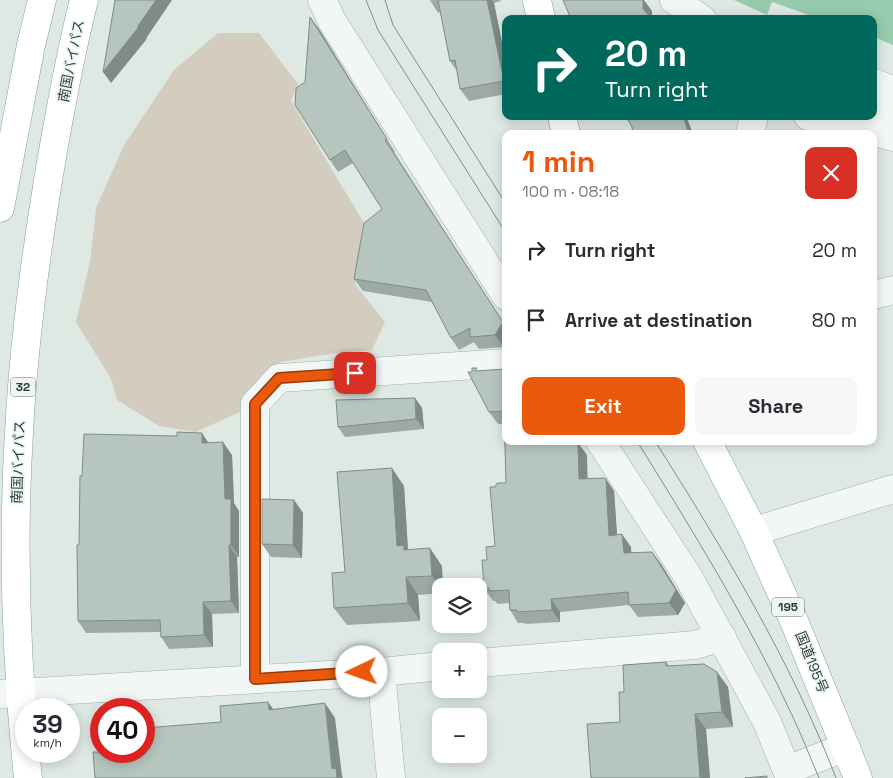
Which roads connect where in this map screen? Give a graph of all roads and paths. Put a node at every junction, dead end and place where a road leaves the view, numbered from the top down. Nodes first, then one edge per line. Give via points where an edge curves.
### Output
1 (42, 0) edge
2 (84, 0) edge
3 (322, 0) edge
4 (537, 0) edge
5 (674, 0) edge
6 (540, 15) edge
7 (696, 15) edge
8 (877, 84) edge
9 (893, 90) edge
10 (877, 106) edge
11 (893, 114) edge
12 (824, 120) edge
13 (865, 130) edge
14 (877, 133) edge
15 (893, 137) edge
16 (0, 208) edge
17 (502, 290) edge
18 (893, 290) edge
19 (877, 294) edge
20 (502, 363) edge
21 (603, 445) edge
22 (709, 445) edge
23 (893, 490) edge
24 (754, 532) junction
25 (722, 637) junction
26 (487, 662) edge
27 (432, 667) edge
28 (381, 672) junction
29 (255, 679) junction
30 (10, 694) edge
31 (846, 747) junction
32 (788, 774) edge
33 (28, 778) edge
34 (390, 778) edge
35 (858, 778) edge

1 - 16 highway
2 - 30 highway, 南国バイパス / 32 via 72,45 39,234 27,336 19,432 17,620
3 - 17 street
4 - 6 highway
5 - 7 street
8 - 9 street
10 - 11 street
12 - 13 street
14 - 15 street
18 - 19 street
20 - 29 street via 279,378 255,404
21 - 25 street via 689,578
22 - 24 highway, 国道195号 / 195
23 - 24 street
24 - 31 highway, 国道195号 / 195
25 - 26 street via 694,645
25 - 32 street via 767,722
27 - 28 street
28 - 29 street
28 - 34 street
29 - 30 street
30 - 33 highway, 南国バイパス / 32
31 - 32 street
31 - 35 highway, 国道195号 / 195

